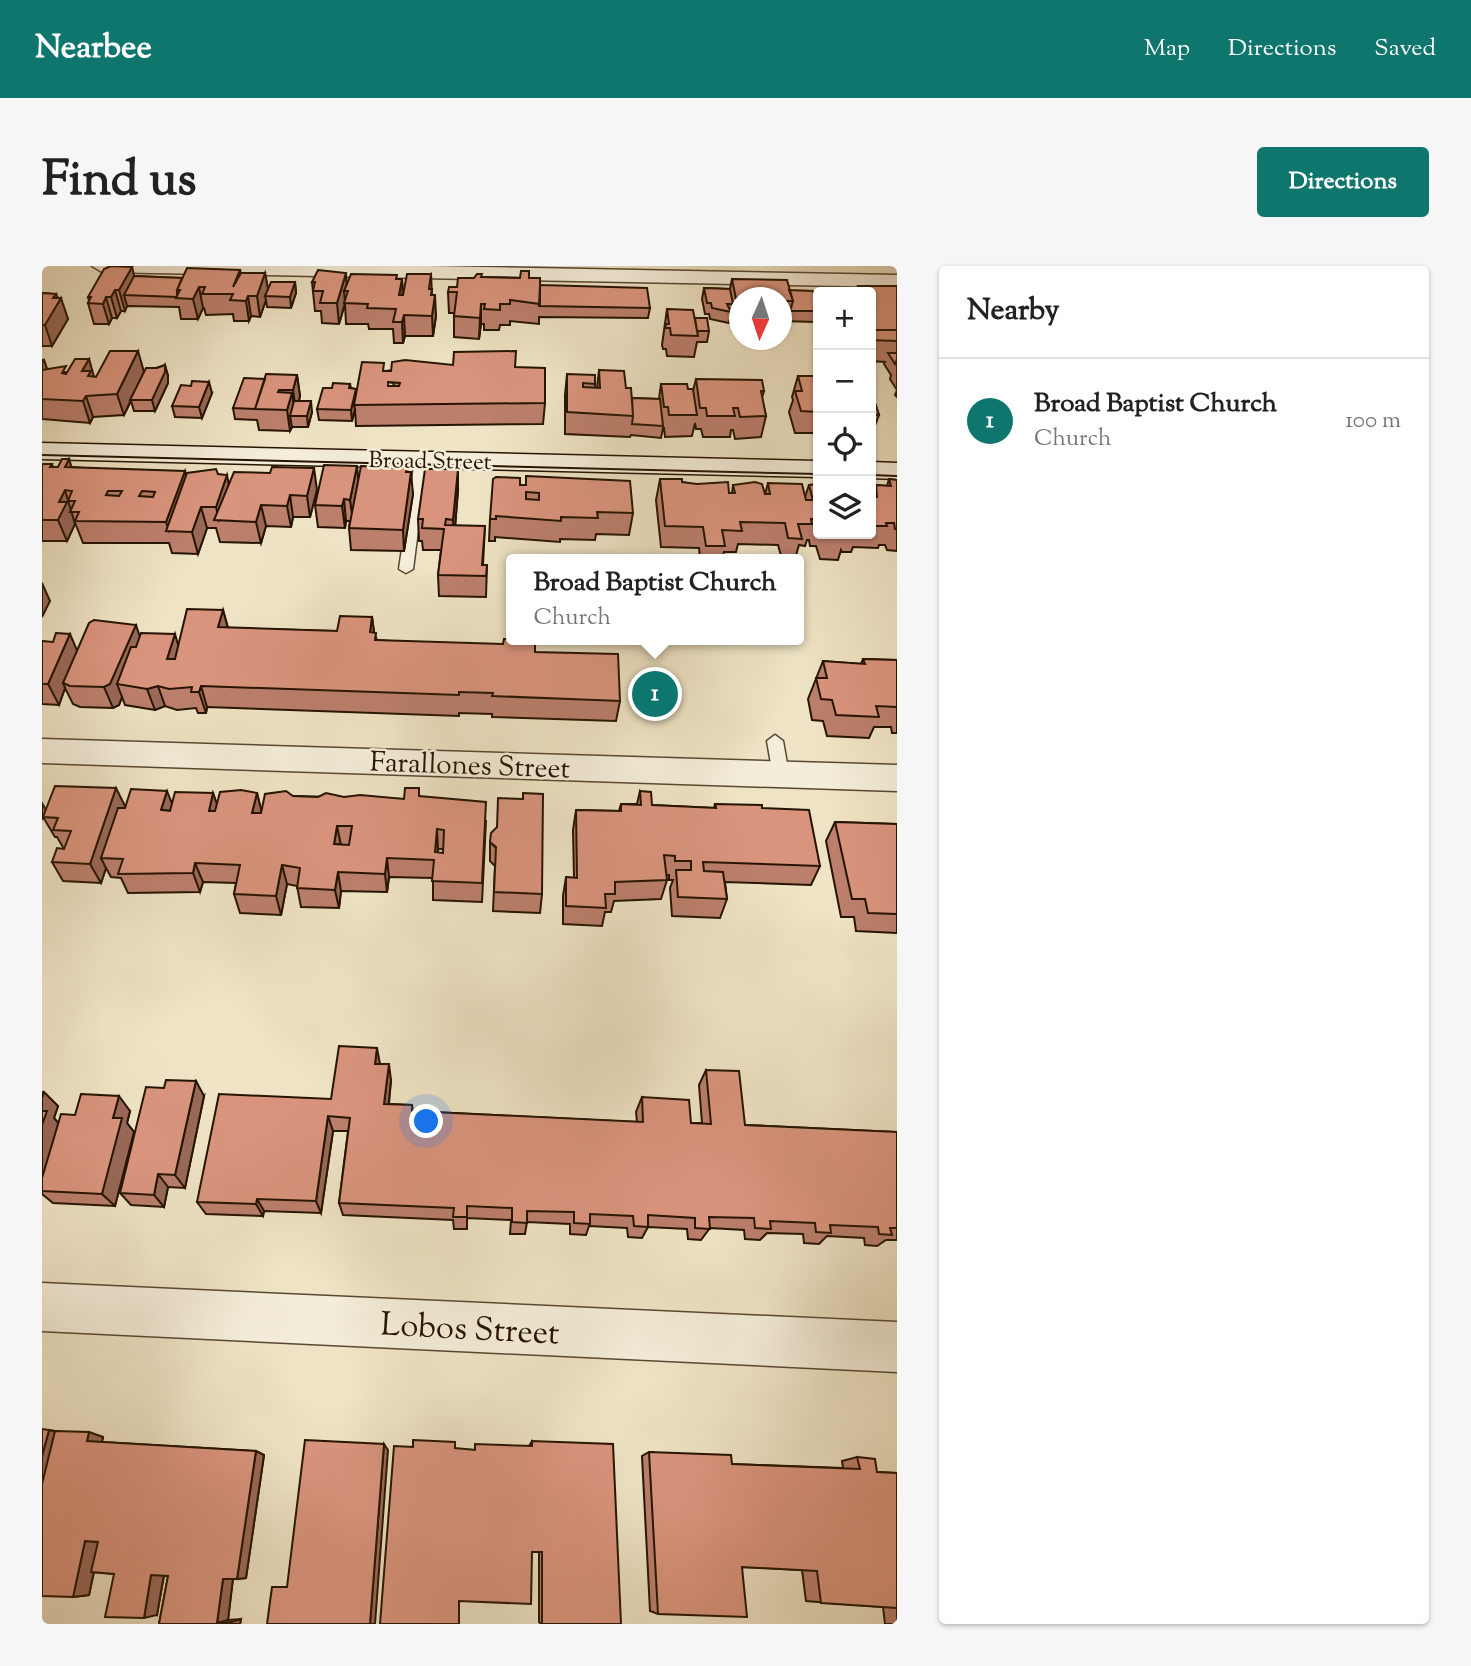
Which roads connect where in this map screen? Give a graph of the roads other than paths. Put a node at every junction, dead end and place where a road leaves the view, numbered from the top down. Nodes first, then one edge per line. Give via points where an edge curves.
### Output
1 (102, 266) edge
2 (897, 281) edge
3 (42, 451) edge
4 (421, 460) junction
5 (813, 469) edge
6 (876, 470) edge
7 (897, 471) edge
8 (406, 569) dead end
9 (775, 741) dead end
10 (42, 751) edge
11 (781, 775) junction
12 (897, 778) edge
13 (42, 1307) edge
14 (897, 1347) edge

1 - 2 street
3 - 4 street, Broad Street
4 - 5 street, Broad Street
4 - 8 lane
6 - 7 street
9 - 11 lane
10 - 11 street, Farallones Street
11 - 12 street, Farallones Street
13 - 14 street, Lobos Street

